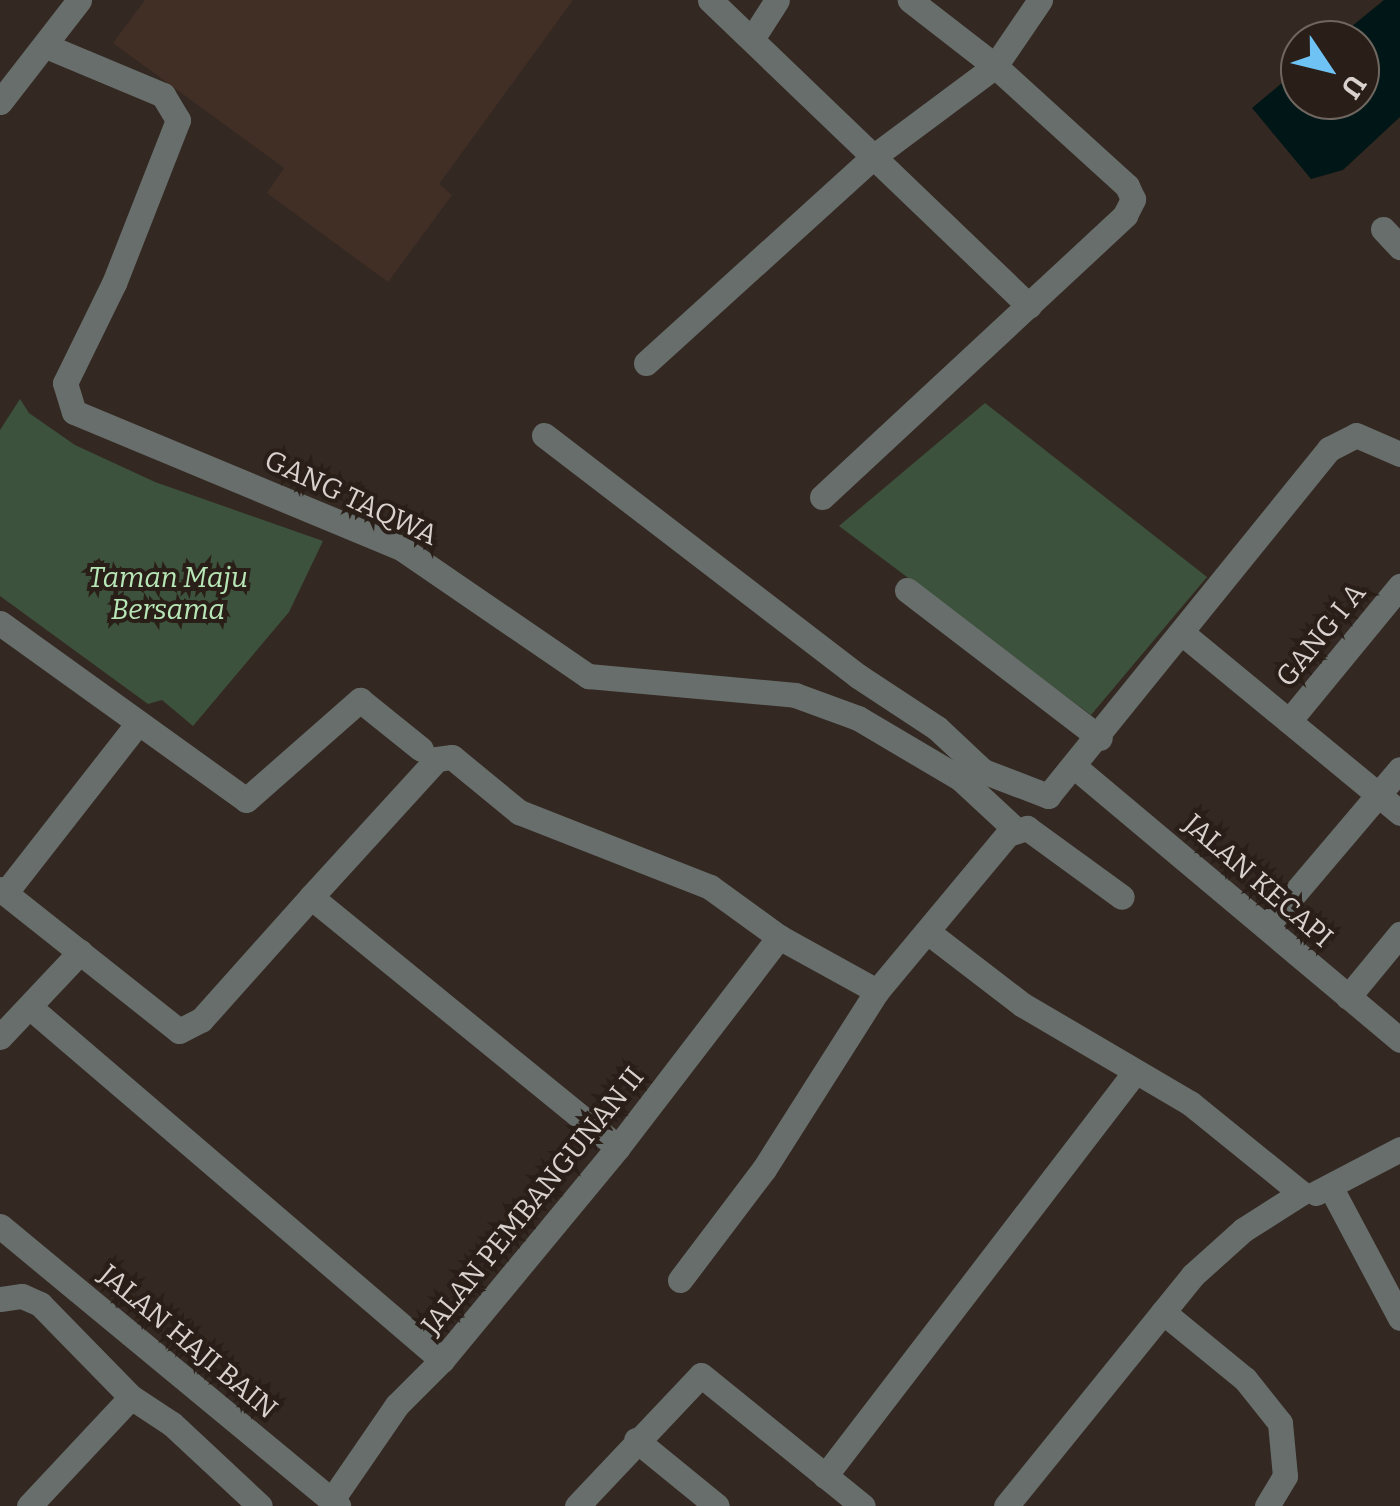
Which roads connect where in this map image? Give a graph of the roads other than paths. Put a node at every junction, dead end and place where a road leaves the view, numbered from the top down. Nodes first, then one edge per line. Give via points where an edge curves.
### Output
1 (78, 0) edge
2 (710, 0) edge
3 (777, 0) edge
4 (910, 0) edge
5 (1040, 0) edge
6 (752, 39) junction
7 (46, 46) junction
8 (995, 66) junction
9 (0, 102) edge
10 (872, 157) junction
11 (1029, 306) junction
12 (646, 363) dead end
13 (544, 436) dead end
14 (1400, 454) edge
15 (822, 497) dead end
16 (1400, 586) edge
17 (908, 590) dead end
18 (0, 623) edge
19 (1182, 633) junction
20 (1289, 722) junction
21 (138, 723) junction
22 (1100, 738) junction
23 (421, 749) dead end
24 (1076, 768) junction
25 (1400, 769) edge
26 (1377, 794) junction
27 (1400, 813) edge
28 (1016, 830) junction
29 (3, 890) edge
30 (1122, 897) dead end
31 (311, 898) junction
32 (1266, 927) junction
33 (929, 933) junction
34 (1400, 934) edge
35 (779, 936) junction
36 (80, 952) junction
37 (877, 992) junction
38 (1348, 998) junction
39 (32, 1009) junction
40 (0, 1037) edge
41 (1400, 1040) edge
42 (1135, 1072) junction
43 (618, 1147) junction
44 (1400, 1149) edge
45 (1331, 1188) junction
46 (1301, 1193) junction
47 (0, 1226) edge
48 (680, 1280) dead end
49 (0, 1299) edge
50 (1164, 1312) junction
51 (1400, 1318) edge
52 (442, 1360) junction
53 (131, 1396) junction
54 (636, 1440) junction
55 (825, 1476) junction
56 (334, 1503) edge
57 (29, 1506) edge
58 (260, 1506) edge
59 (577, 1506) edge
60 (717, 1506) edge
61 (863, 1506) edge
62 (1006, 1506) edge
63 (1267, 1506) edge

1 - 7 street
2 - 6 street
3 - 6 street
4 - 8 street
5 - 8 street
6 - 10 street
7 - 9 street
7 - 28 street, GANG TAQWA via 164,95 178,120 114,283 65,382 74,412 107,432 270,489 401,548 588,676 795,695 858,718 961,779
8 - 10 street
8 - 11 street via 1127,186 1133,199 1126,214
10 - 11 street
10 - 12 street
11 - 15 street
13 - 24 street via 858,676 937,728 983,771 1055,795
14 - 19 street via 1356,435 1329,449
16 - 20 street, GANG I A
17 - 22 street
18 - 21 street
19 - 20 street
19 - 22 street
20 - 26 street
21 - 23 street via 241,798 258,794 360,700
21 - 29 street
22 - 24 street
24 - 32 street, JALAN KECAPI
25 - 26 street
26 - 27 street
26 - 32 street
28 - 30 street via 1027,828
28 - 33 street
29 - 36 street
31 - 35 street via 437,760 452,757 518,812 710,887
31 - 36 street via 201,1020 179,1031
31 - 43 street
32 - 38 street, JALAN KECAPI
33 - 37 street
33 - 42 street via 1023,1005
34 - 38 street
35 - 37 street
35 - 43 street, JALAN PEMBANGUNAN II
36 - 39 street
37 - 48 street via 764,1169
38 - 41 street, JALAN KECAPI
39 - 40 street
39 - 52 street
42 - 46 street via 1219,1124
42 - 55 street
43 - 52 street, JALAN PEMBANGUNAN II
44 - 45 street
45 - 46 street
45 - 51 street
46 - 50 street via 1216,1252
47 - 56 street, JALAN HAJI BAIN
49 - 53 street via 22,1296 40,1304
50 - 62 street
50 - 63 street via 1246,1379 1280,1423 1285,1476
52 - 56 street, JALAN PEMBANGUNAN II via 397,1405
53 - 57 street
53 - 58 street via 172,1424
54 - 55 street via 704,1375
54 - 59 street
54 - 60 street
55 - 61 street

